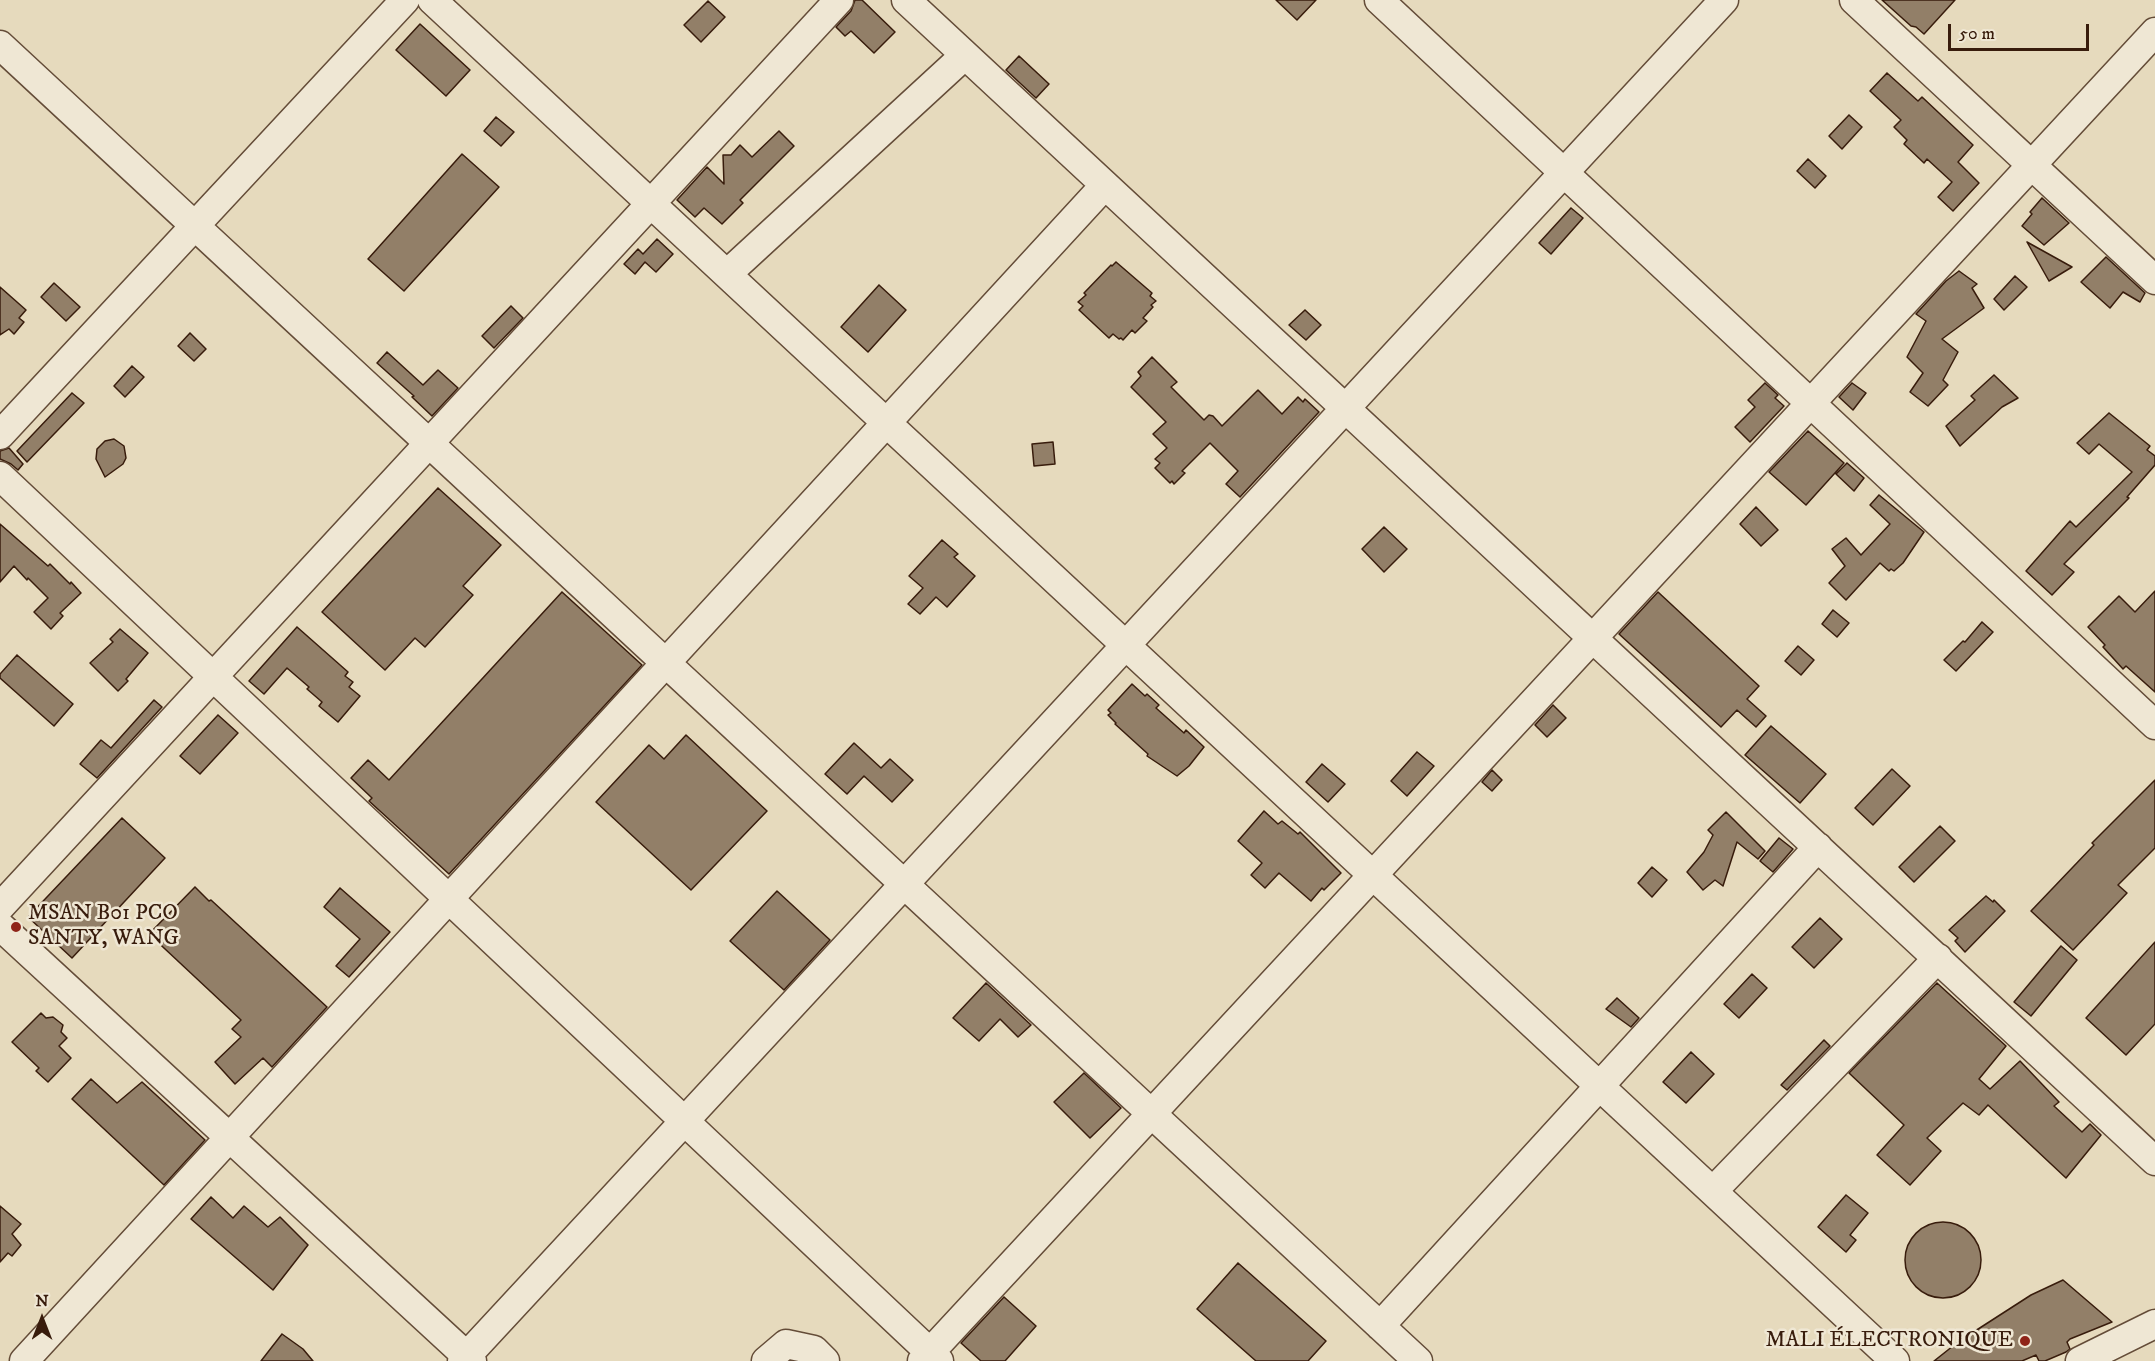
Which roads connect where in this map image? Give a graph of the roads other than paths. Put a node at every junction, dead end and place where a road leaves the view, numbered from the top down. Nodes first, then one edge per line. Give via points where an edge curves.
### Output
1 (405, 0) edge
2 (432, 0) edge
3 (839, 0) edge
4 (906, 0) edge
5 (1378, 0) edge
6 (1724, 0) edge
7 (1854, 0) edge
8 (2155, 32) edge
9 (0, 45) edge
10 (965, 55) junction
11 (2032, 165) junction
12 (1564, 173) junction
13 (1105, 185) junction
14 (651, 204) junction
15 (195, 226) junction
16 (727, 274) junction
17 (2155, 280) edge
18 (1811, 403) junction
19 (1345, 408) junction
20 (887, 423) junction
21 (0, 435) edge
22 (429, 443) junction
23 (0, 477) edge
24 (1593, 638) junction
25 (1126, 645) junction
26 (666, 663) junction
27 (213, 678) junction
28 (2155, 724) edge
29 (1818, 848) junction
30 (1373, 875) junction
31 (904, 884) junction
32 (449, 899) junction
33 (0, 908) edge
34 (0, 926) edge
35 (1938, 958) junction
36 (1599, 1085) junction
37 (1152, 1113) junction
38 (684, 1122) junction
39 (230, 1137) junction
40 (2155, 1161) edge
41 (1713, 1191) junction
42 (2155, 1324) edge
43 (1380, 1326) junction
44 (930, 1358) edge
45 (467, 1359) edge
46 (24, 1361) edge
47 (766, 1361) edge
48 (825, 1361) edge
49 (1418, 1361) edge
50 (1895, 1361) edge
51 (2080, 1361) edge

1 - 15 street
2 - 14 street
3 - 14 street
4 - 10 street
5 - 12 street
6 - 12 street
7 - 11 street
8 - 11 street
9 - 15 street
10 - 13 street
10 - 16 street
11 - 17 street
11 - 18 street
12 - 18 street
12 - 19 street
13 - 19 street
13 - 20 street
14 - 16 street
14 - 22 street
15 - 21 street
15 - 22 street
16 - 20 street
18 - 24 street
18 - 28 street
19 - 24 street
19 - 25 street
20 - 25 street
20 - 26 street
22 - 26 street
22 - 27 street
23 - 27 street
24 - 29 street
24 - 30 street
25 - 30 street
25 - 31 street
26 - 31 street
26 - 32 street
27 - 32 street
27 - 33 street
29 - 35 street
29 - 36 street
30 - 36 street
30 - 37 street
31 - 37 street
31 - 38 street
32 - 38 street
32 - 39 street
34 - 39 street
35 - 40 street
35 - 41 street
36 - 41 street
36 - 43 street
37 - 43 street
37 - 44 street
38 - 44 street
38 - 45 street
39 - 45 street
39 - 46 street
41 - 50 street
42 - 51 street
43 - 49 street
47 - 48 street via 786,1344 814,1350

